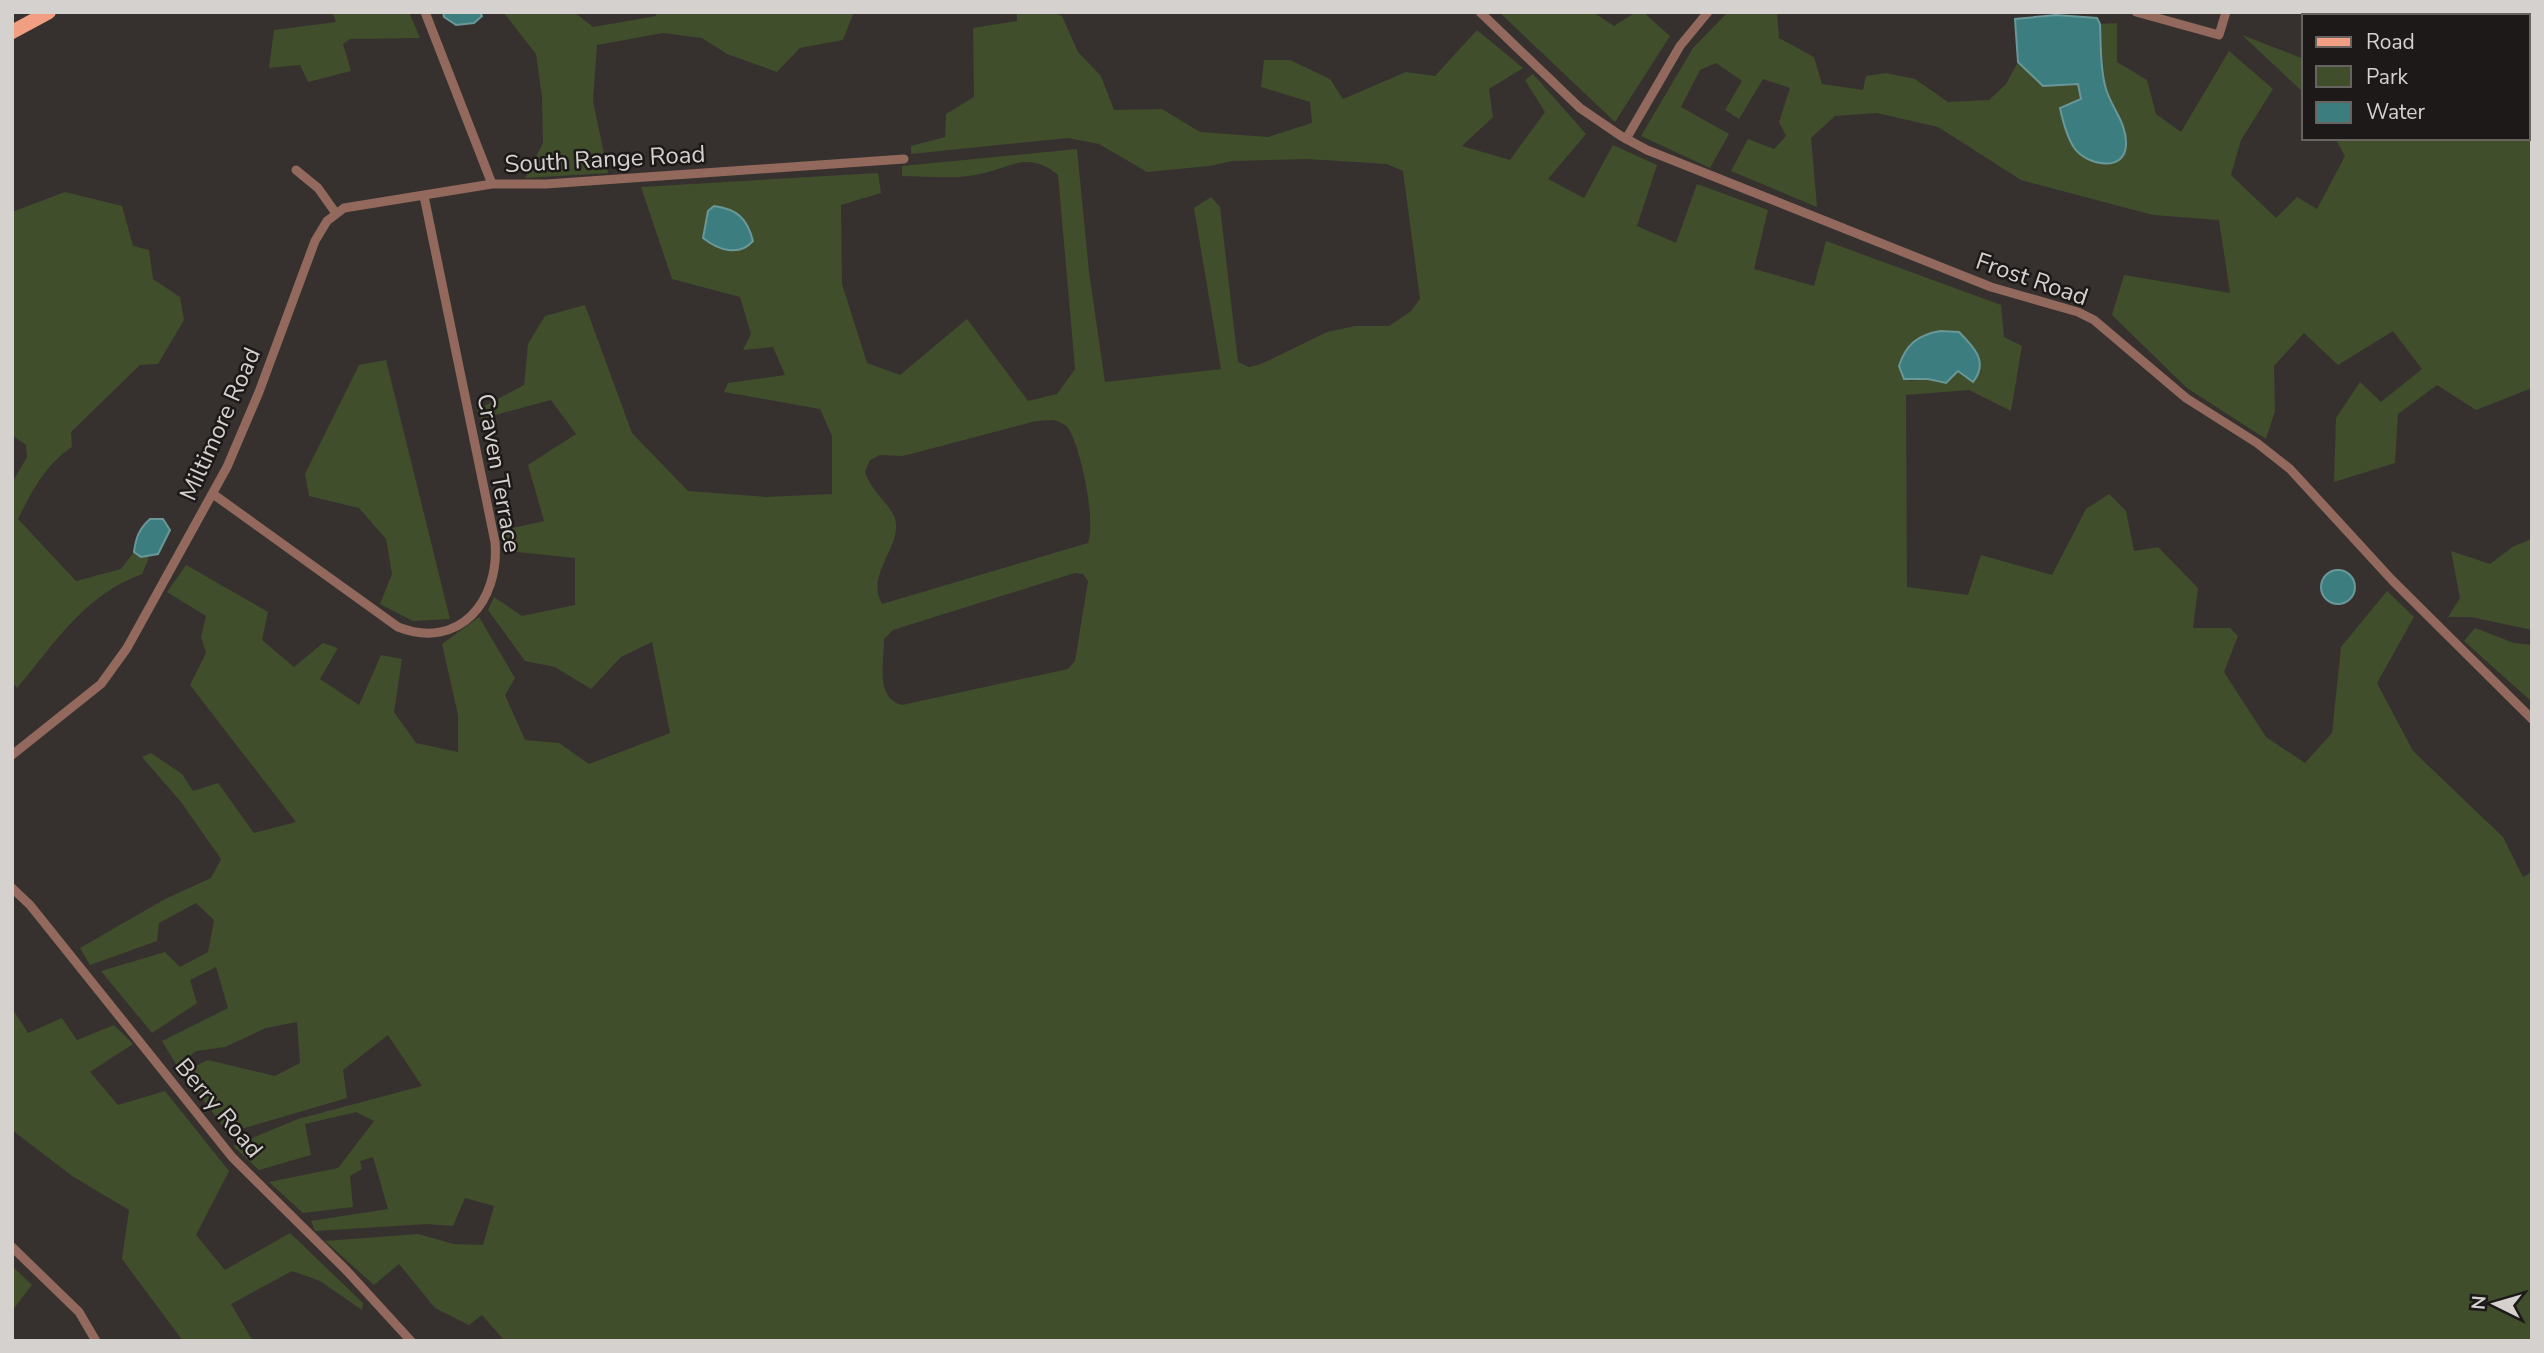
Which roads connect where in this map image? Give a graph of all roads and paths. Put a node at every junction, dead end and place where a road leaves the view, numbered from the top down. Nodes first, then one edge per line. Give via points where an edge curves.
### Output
1 (49, 12) edge
2 (425, 12) edge
3 (1479, 12) edge
4 (1708, 12) edge
5 (2136, 12) edge
6 (2226, 12) edge
7 (12, 32) edge
8 (1626, 139) junction
9 (904, 159) dead end
10 (296, 170) dead end
11 (492, 184) junction
12 (424, 196) junction
13 (335, 212) junction
14 (213, 494) junction
15 (2532, 719) edge
16 (12, 755) edge
17 (12, 888) edge
18 (12, 1247) edge
19 (96, 1341) edge
20 (411, 1341) edge

1 - 7 main road
2 - 11 street, South Range Road
3 - 8 street, Frost Road via 1580,107
4 - 8 street via 1680,46
5 - 6 street via 2219,35
8 - 15 street, Frost Road via 1991,287 2094,320 2186,398 2290,469 2392,580
9 - 11 street, South Range Road
10 - 13 street via 318,188
11 - 12 street
12 - 13 street
12 - 14 street, Craven Terrace via 495,542 493,579 478,608 446,632 422,634 398,626
13 - 14 street, Miltimore Road via 308,257 259,392
14 - 16 street, Miltimore Road via 115,667 101,684
17 - 20 street, Berry Road via 232,1157
18 - 19 street via 79,1312

